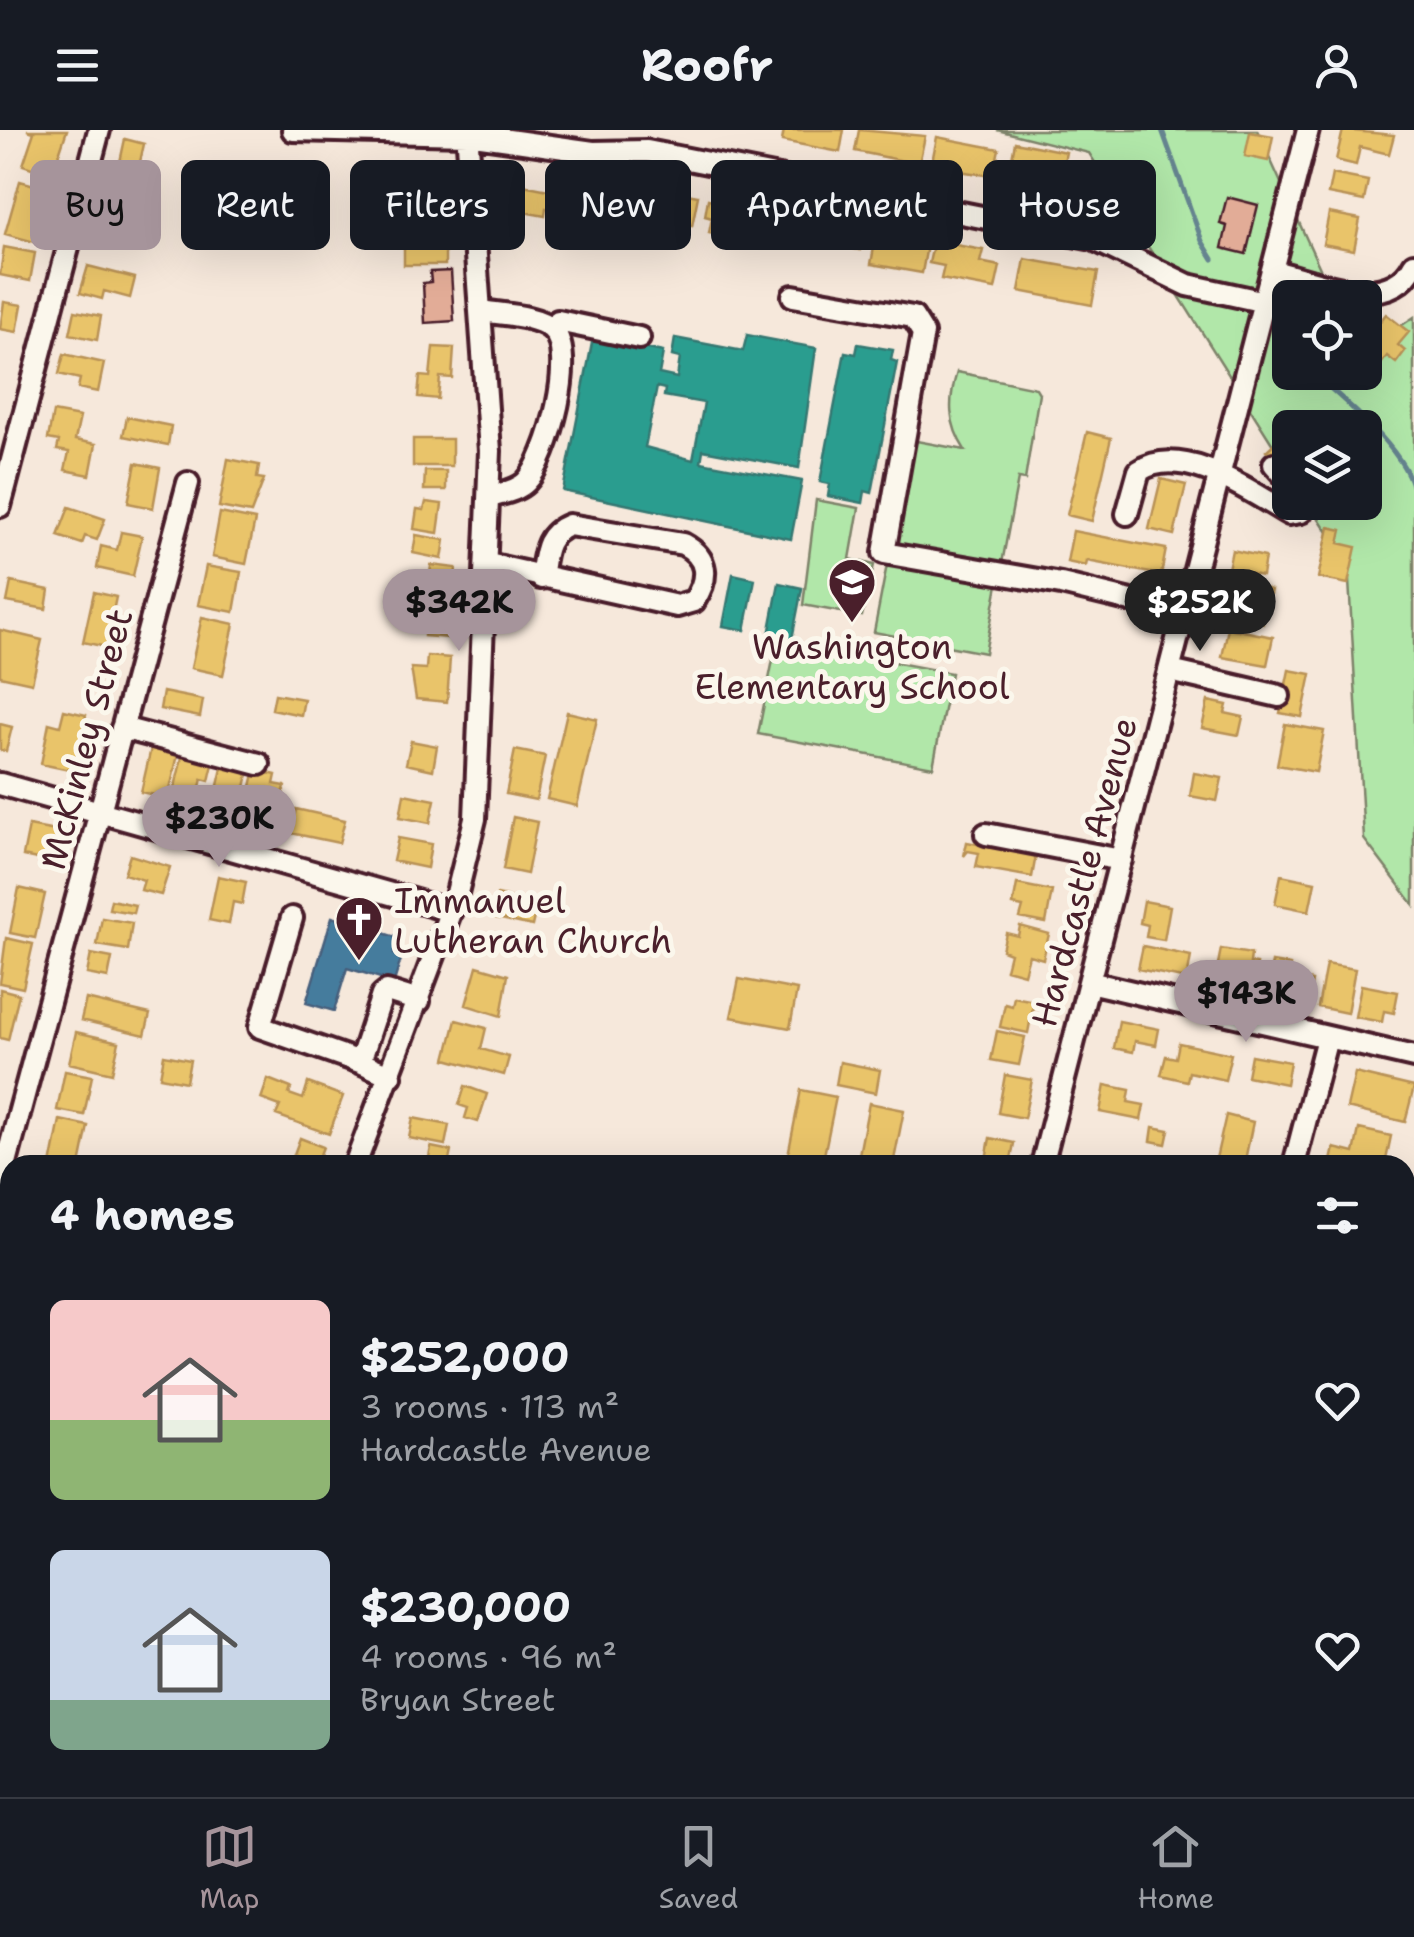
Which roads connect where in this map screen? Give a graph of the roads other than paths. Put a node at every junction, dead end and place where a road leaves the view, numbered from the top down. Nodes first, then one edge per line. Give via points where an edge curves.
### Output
1 (100, 130) edge
2 (293, 130) edge
3 (1308, 130) edge
4 (467, 132) edge
5 (1414, 264) edge
6 (1273, 270) junction
7 (793, 296) dead end
8 (1265, 302) junction
9 (484, 310) junction
10 (551, 328) junction
11 (639, 338) dead end
12 (1222, 473) junction
13 (188, 483) dead end
14 (490, 497) junction
15 (1272, 504) edge
16 (0, 506) edge
17 (1127, 514) dead end
18 (488, 564) junction
19 (541, 578) junction
20 (1185, 614) junction
21 (1170, 672) junction
22 (1279, 696) dead end
23 (122, 728) junction
24 (259, 764) dead end
25 (0, 784) edge
26 (100, 810) junction
27 (986, 834) dead end
28 (1121, 860) junction
29 (451, 911) junction
30 (292, 918) dead end
31 (1090, 982) junction
32 (420, 1001) junction
33 (1327, 1038) junction
34 (1414, 1057) edge
35 (360, 1062) junction
36 (392, 1076) junction
37 (8, 1155) edge
38 (359, 1155) edge
39 (1045, 1155) edge
40 (1297, 1155) edge

1 - 16 street
2 - 4 street
3 - 6 street, Hardcastle Avenue
4 - 8 street via 593,152 647,152 1093,238 1188,285
4 - 9 street
5 - 6 street via 1400,284 1384,292
6 - 8 street, Hardcastle Avenue
7 - 20 street via 913,317 923,333 884,553
8 - 12 street, Hardcastle Avenue
9 - 10 street
9 - 14 street
10 - 11 street via 558,321
10 - 14 street via 564,365 539,464 518,488
12 - 15 street
12 - 17 street via 1148,465 1139,471
12 - 20 street, Hardcastle Avenue
13 - 23 street, McKinley Street
14 - 18 street
18 - 19 street
18 - 29 street via 475,819
19 - 19 street via 676,606 694,601 705,564 683,544 568,526 547,543
20 - 21 street, Hardcastle Avenue
21 - 22 street
21 - 28 street, Hardcastle Avenue
23 - 24 street
23 - 26 street, McKinley Street
25 - 26 street
26 - 29 street
26 - 37 street, McKinley Street
27 - 28 street
28 - 31 street, Hardcastle Avenue
29 - 32 street
30 - 35 street via 260,1028
31 - 33 street
31 - 39 street, Hardcastle Avenue
32 - 35 street via 382,995
32 - 36 street
33 - 34 street
33 - 40 street
35 - 36 street
36 - 38 street

